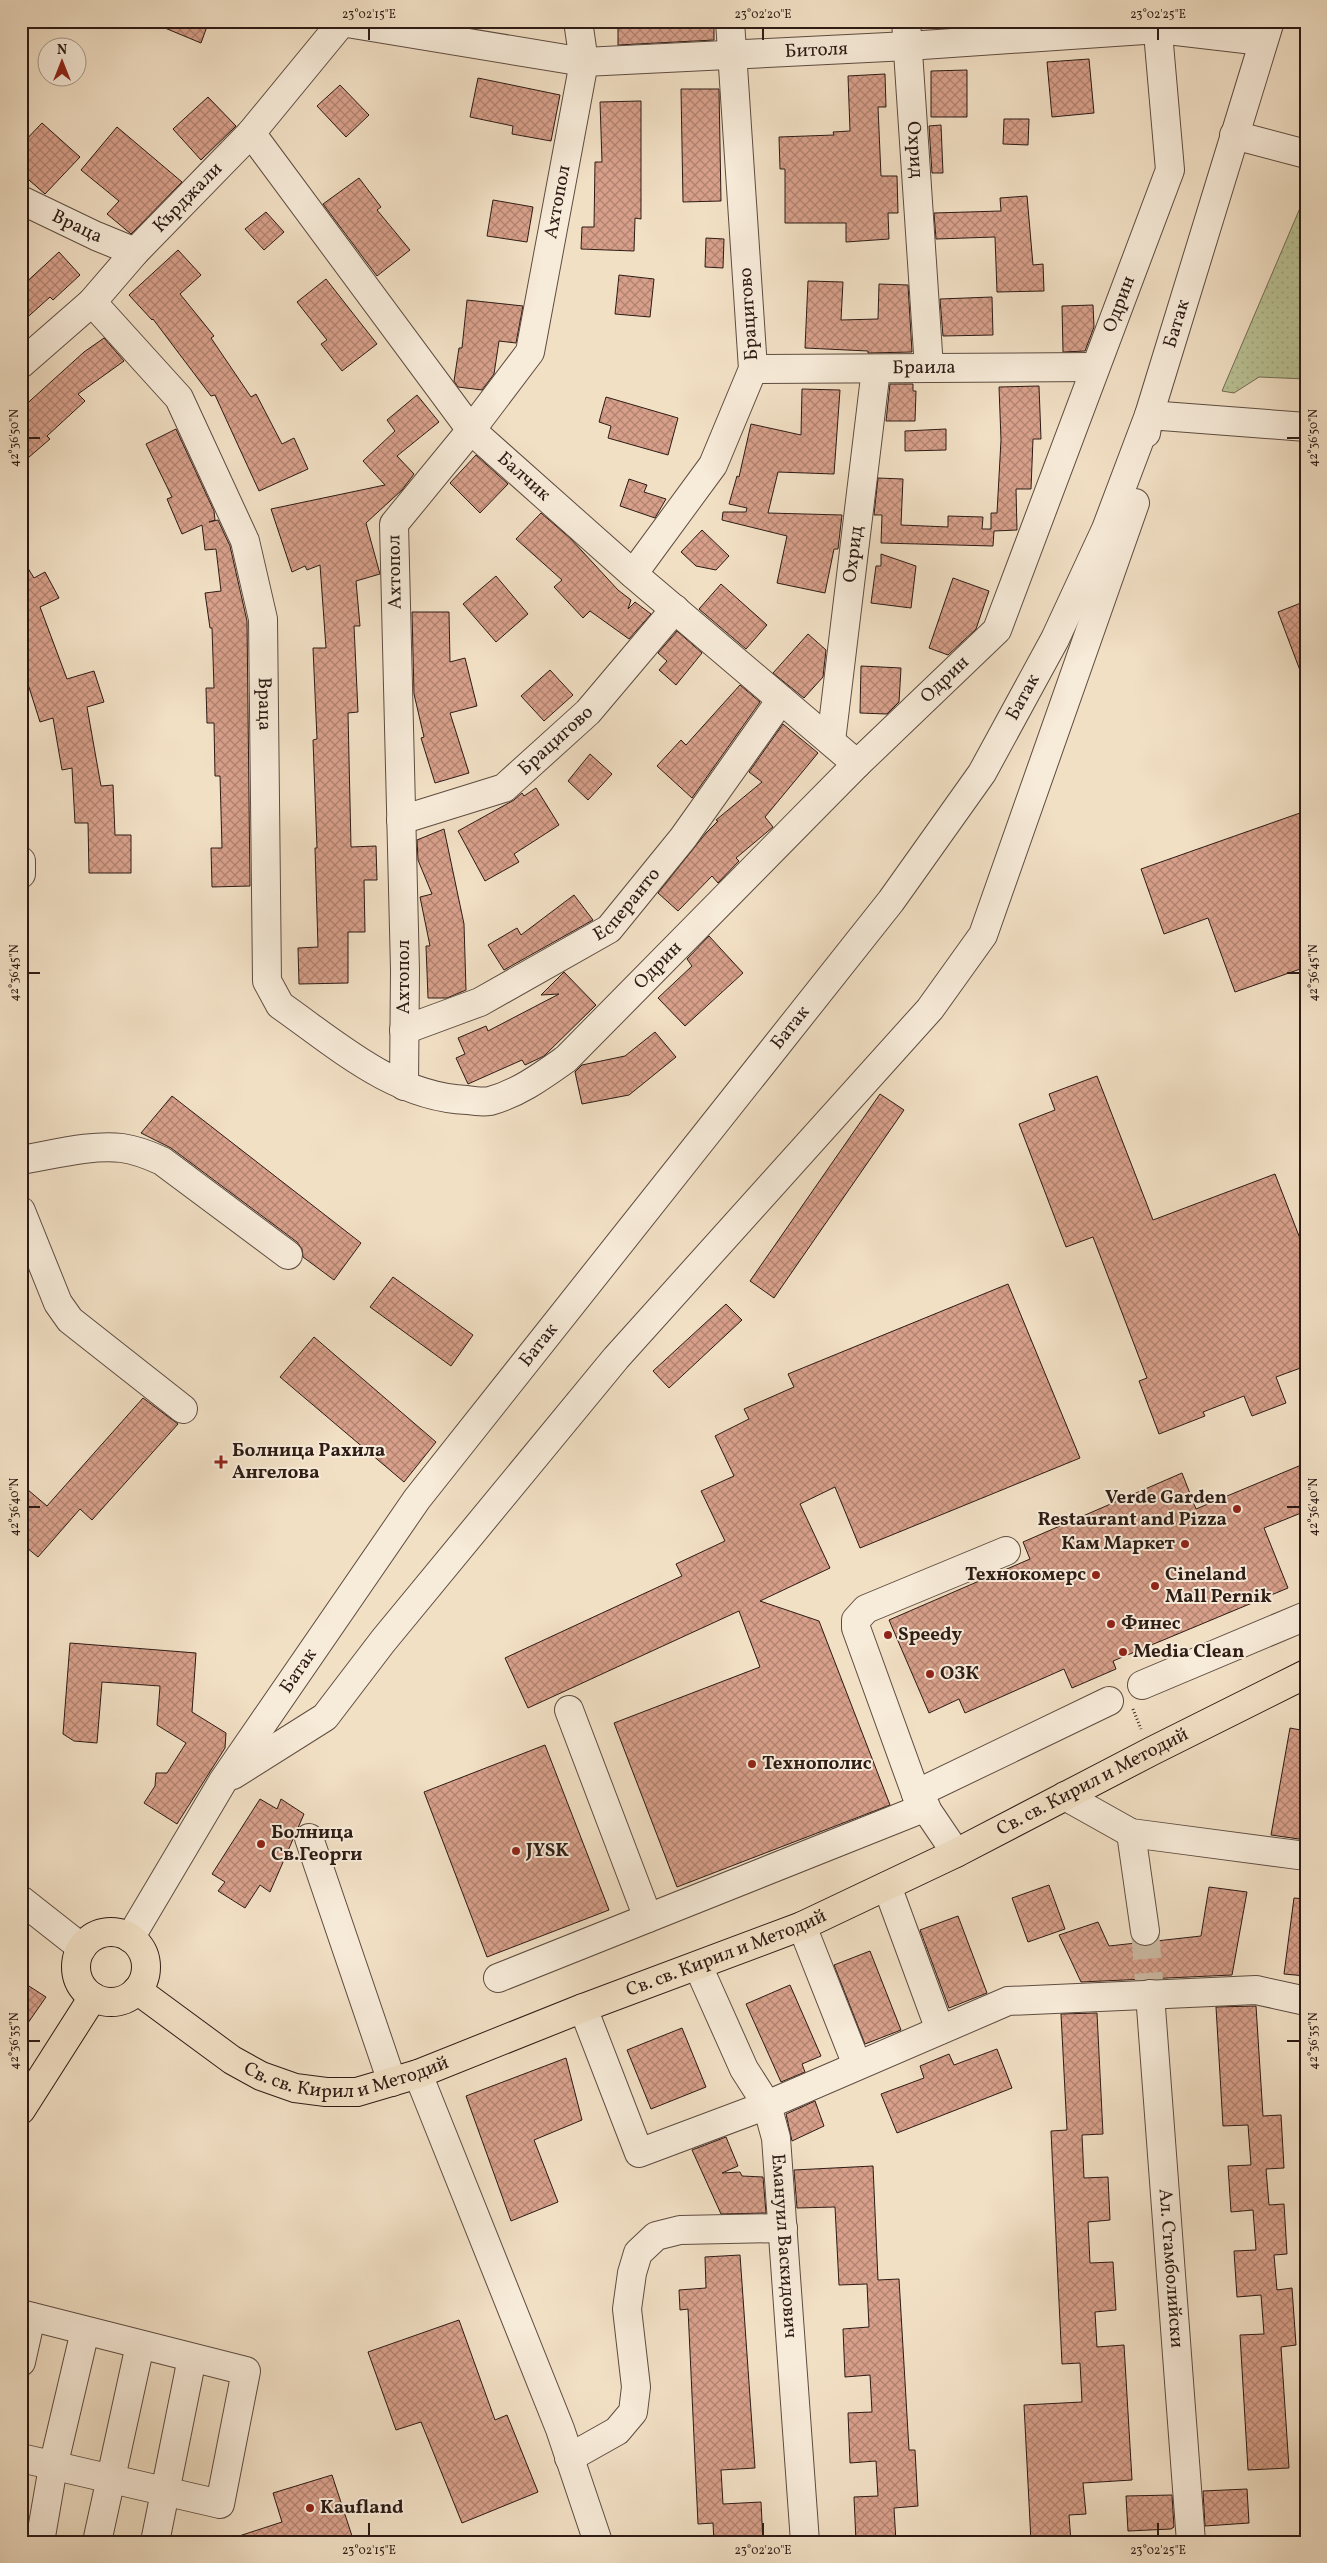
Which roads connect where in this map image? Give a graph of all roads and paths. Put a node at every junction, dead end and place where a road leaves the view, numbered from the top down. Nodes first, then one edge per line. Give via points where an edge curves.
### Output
1 (578, 21) edge
2 (730, 21) edge
3 (340, 22) edge
4 (1158, 25) edge
5 (1266, 31) edge
6 (907, 34) edge
7 (732, 56) junction
8 (584, 62) junction
9 (251, 133) junction
10 (1234, 135) junction
11 (1306, 154) edge
12 (21, 200) edge
13 (135, 252) junction
14 (92, 302) junction
15 (21, 364) edge
16 (1094, 367) junction
17 (929, 368) junction
18 (753, 369) junction
19 (876, 369) junction
20 (1149, 415) junction
21 (1306, 428) edge
22 (471, 430) junction
23 (633, 574) junction
24 (675, 609) junction
25 (781, 700) junction
26 (831, 741) junction
27 (857, 764) junction
28 (401, 820) junction
29 (21, 861) edge
30 (21, 874) edge
31 (404, 1030) junction
32 (404, 1086) junction
33 (21, 1160) edge
34 (21, 1211) edge
35 (288, 1255) dead end
36 (183, 1409) dead end
37 (1006, 1551) dead end
38 (1306, 1616) edge
39 (1306, 1674) edge
40 (1128, 1698) junction
41 (569, 1710) dead end
42 (1152, 1751) junction
43 (223, 1781) junction
44 (1065, 1796) junction
45 (921, 1800) junction
46 (1131, 1833) junction
47 (309, 1838) dead end
48 (956, 1853) junction
49 (1306, 1856) edge
50 (887, 1886) junction
51 (21, 1900) edge
52 (648, 1918) junction
53 (802, 1926) junction
54 (1145, 1931) tunnel mouth
55 (130, 1938) junction
56 (82, 1948) junction
57 (698, 1966) junction
58 (498, 1978) dead end
59 (138, 1990) junction
60 (1150, 1994) junction
61 (93, 1997) junction
62 (1306, 2001) edge
63 (583, 2008) junction
64 (940, 2030) junction
65 (857, 2065) junction
66 (418, 2074) junction
67 (392, 2082) junction
68 (767, 2105) junction
69 (21, 2110) edge
70 (783, 2228) junction
71 (26, 2316) edge
72 (85, 2331) junction
73 (140, 2346) junction
74 (23, 2349) edge
75 (192, 2358) junction
76 (21, 2458) edge
77 (569, 2458) junction
78 (53, 2467) junction
79 (111, 2479) junction
80 (164, 2491) junction
81 (40, 2542) edge
82 (98, 2542) edge
83 (154, 2542) edge
84 (598, 2542) edge
85 (805, 2542) edge
86 (1191, 2542) edge

1 - 8 street, Ахтопол
2 - 7 street, Брацигово
3 - 8 street, Битоля
3 - 9 street, Кърджали
4 - 5 street, Битоля
4 - 6 street, Битоля
4 - 16 street, Одрин via 1170,170
5 - 10 street, Батак
6 - 7 street, Битоля
6 - 17 street, Охрид
7 - 8 street, Битоля
7 - 18 street, Брацигово
8 - 22 street, Ахтопол via 530,352
9 - 13 street, Кърджали
9 - 22 street, Балчик
10 - 11 street
10 - 20 street, Батак
12 - 13 street, Враца
13 - 14 street, Кърджали
14 - 15 street, Кърджали
14 - 32 street, Враца via 179,398 245,541 263,619 267,981 280,1005 366,1066
16 - 17 street, Браила
16 - 27 street, Одрин via 996,630
17 - 19 street, Браила
18 - 19 street, Браила
18 - 23 street, Брацигово via 713,465
19 - 26 street, Охрид
20 - 21 street
20 - 43 street, Батак via 1106,530 1055,640 982,773 891,901 416,1499
20 - 43 street via 1136,500 984,935 930,1009 616,1358 383,1641 325,1717
22 - 23 street, Балчик
22 - 28 street, Ахтопол via 394,524
23 - 24 street, Балчик
24 - 25 street, Балчик
24 - 28 street, Брацигово via 588,712 504,788
25 - 26 street, Балчик
25 - 31 street, Есперанто via 683,838 609,929 480,1002
26 - 27 street, Балчик
27 - 32 street, Одрин via 566,1059 530,1085 488,1101 435,1096
28 - 31 street, Ахтопол
29 - 30 street
31 - 32 street, Ахтопол
33 - 35 street via 104,1147 142,1152 162,1161
34 - 36 street via 58,1303 70,1320
37 - 45 street via 866,1609 856,1620 859,1637
38 - 40 street
39 - 42 main road, Св. св. Кирил и Методий
40 - 42 path
40 - 45 street
41 - 52 street
42 - 44 main road, Св. св. Кирил и Методий
43 - 55 street, Батак
44 - 46 street
44 - 48 main road, Св. св. Кирил и Методий
45 - 48 street
45 - 52 street
46 - 49 street
46 - 54 street
47 - 67 street
48 - 50 main road, Св. св. Кирил и Методий
50 - 53 main road, Св. св. Кирил и Методий
50 - 64 street
51 - 56 street
52 - 58 street
53 - 57 main road, Св. св. Кирил и Методий
53 - 65 street
55 - 56 main road via 114,1932 102,1933
55 - 59 main road via 142,1950 146,1961 146,1973
56 - 61 main road via 76,1966 78,1978
57 - 63 main road, Св. св. Кирил и Методий
57 - 68 street, Емануил Васкидович via 744,2069
59 - 61 main road via 125,2000 113,2002
59 - 67 main road, Св. св. Кирил и Методий via 232,2060 260,2076 295,2088 326,2092 357,2092
60 - 62 street via 1256,1990
60 - 64 street via 1008,2001
60 - 86 street, Ал. Стамболийски
61 - 69 main road
63 - 66 main road, Св. св. Кирил и Методий
63 - 68 street via 639,2153
64 - 65 street
65 - 68 street
66 - 67 main road, Св. св. Кирил и Методий
66 - 77 street
68 - 70 street, Емануил Васкидович via 776,2138
70 - 77 street via 680,2230 656,2236 638,2253 627,2309 636,2387 633,2412 617,2431
70 - 85 street, Емануил Васкидович
71 - 72 street
71 - 74 street
72 - 73 street
72 - 78 street
73 - 75 street
73 - 79 street
75 - 80 street
75 - 80 street via 246,2371 220,2504
76 - 78 street
77 - 84 street
78 - 79 street
78 - 81 street
79 - 80 street
79 - 82 street
80 - 83 street

